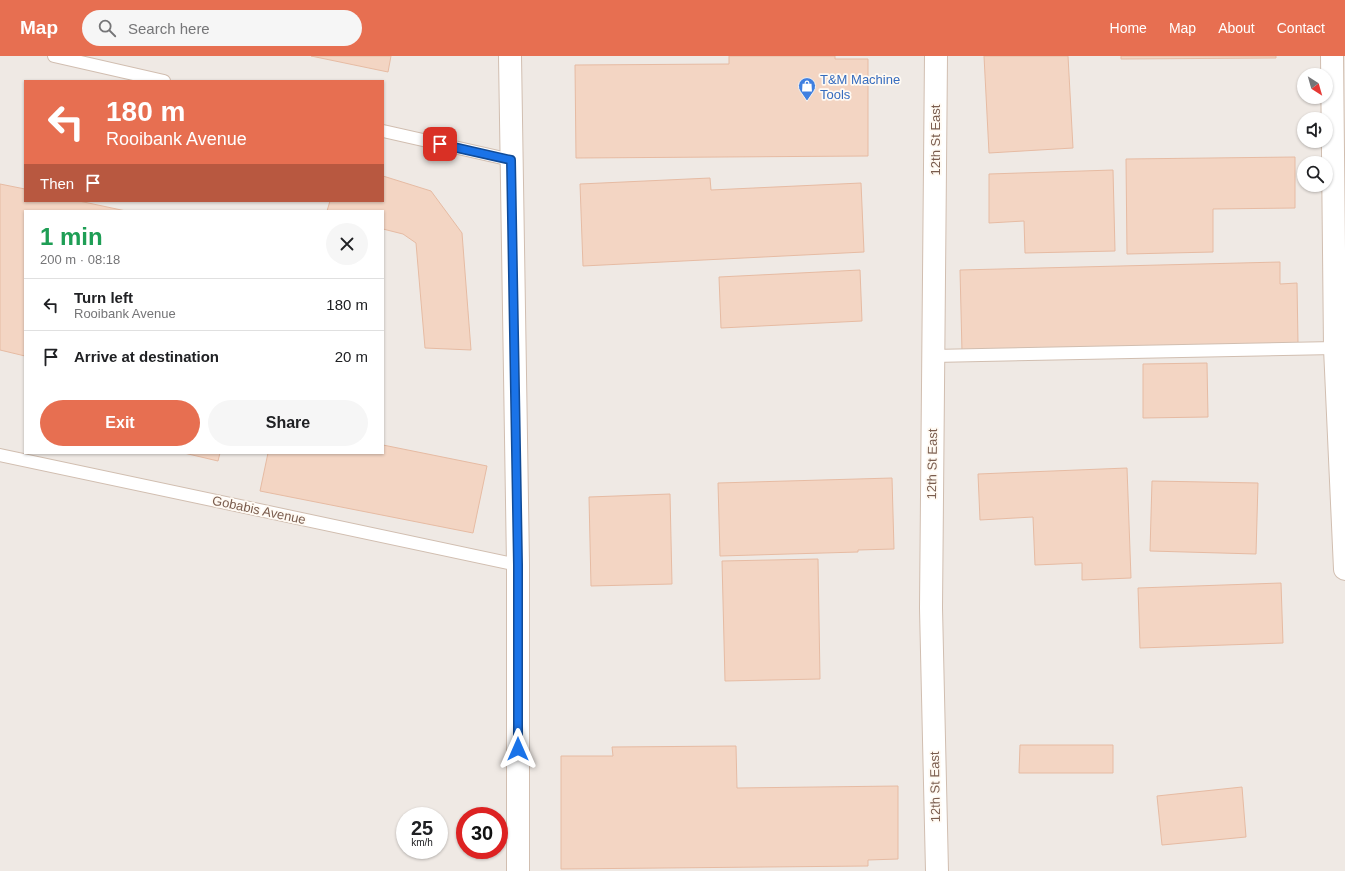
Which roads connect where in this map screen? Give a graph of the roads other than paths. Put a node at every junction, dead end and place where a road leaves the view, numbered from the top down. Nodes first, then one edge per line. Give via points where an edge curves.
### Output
1 (54, 56) edge
2 (510, 56) edge
3 (936, 56) edge
4 (1332, 56) edge
5 (160, 80) edge
6 (384, 131) edge
7 (511, 160) junction
8 (1335, 348) junction
9 (933, 356) junction
10 (0, 456) edge
11 (518, 565) junction
12 (1345, 569) edge
13 (518, 871) edge
14 (937, 871) edge

1 - 5 lane
2 - 7 street
3 - 9 street, 12th St East
4 - 8 street
6 - 7 lane
7 - 11 street
8 - 9 lane
8 - 12 street
9 - 14 street, 12th St East via 931,608
10 - 11 lane, Gobabis Avenue
11 - 13 street

